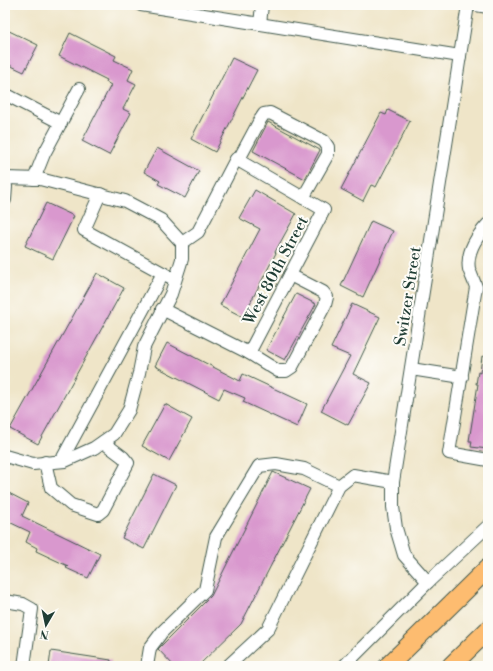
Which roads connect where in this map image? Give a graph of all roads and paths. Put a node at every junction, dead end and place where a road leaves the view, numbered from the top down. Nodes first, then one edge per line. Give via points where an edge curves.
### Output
1 (141, 5) edge
2 (262, 5) edge
3 (468, 5) edge
4 (476, 5) edge
5 (488, 7) edge
6 (260, 24) junction
7 (460, 56) junction
8 (79, 89) dead end
9 (5, 94) edge
10 (61, 123) junction
11 (238, 161) junction
12 (5, 178) edge
13 (34, 179) junction
14 (100, 194) junction
15 (303, 198) junction
16 (5, 200) edge
17 (488, 224) edge
18 (182, 243) junction
19 (163, 273) junction
20 (290, 275) junction
21 (175, 280) junction
22 (162, 309) junction
23 (248, 353) junction
24 (411, 370) junction
25 (462, 377) junction
26 (103, 442) junction
27 (5, 456) edge
28 (488, 460) edge
29 (61, 461) junction
30 (45, 462) junction
31 (393, 482) junction
32 (339, 486) junction
33 (488, 526) edge
34 (488, 568) edge
35 (428, 582) junction
36 (5, 601) edge
37 (488, 630) edge
38 (24, 666) edge
39 (147, 666) edge
40 (228, 666) edge
41 (344, 666) edge
42 (388, 666) edge
43 (451, 666) edge

1 - 6 street
2 - 6 street
3 - 7 street, Switzer Street
4 - 5 street
6 - 7 street
7 - 24 street, Switzer Street
8 - 10 street
9 - 10 street
10 - 13 street
11 - 15 street, West 80th Street
11 - 15 street via 264,114 270,113 324,141 328,147 328,154
11 - 18 street via 236,159 198,232
12 - 13 street
12 - 16 street
13 - 14 street
14 - 18 street via 125,201 161,220
14 - 19 street via 84,230
15 - 20 street, West 80th Street via 324,210
17 - 25 street via 478,235 469,260 476,287
18 - 21 street via 182,259
19 - 21 street
19 - 29 street
20 - 23 street, West 80th Street
20 - 23 street via 323,292 327,297 292,367 286,371 278,371
21 - 22 street via 171,294
22 - 23 street
22 - 26 street via 144,347 129,410 114,434
24 - 25 street
24 - 31 street, Switzer Street
25 - 28 street via 450,453
26 - 29 street
26 - 30 street via 128,463 103,510 98,514 71,505 51,488
27 - 30 street via 33,464
29 - 30 street
31 - 32 street via 353,475
31 - 35 street, Switzer Street via 396,528 404,555
32 - 39 street via 304,469 276,464 259,466 216,537 205,590 162,632 150,648
32 - 40 street via 268,629
33 - 35 street
34 - 42 highway
35 - 41 street
36 - 38 street via 23,604 32,609
37 - 43 highway

